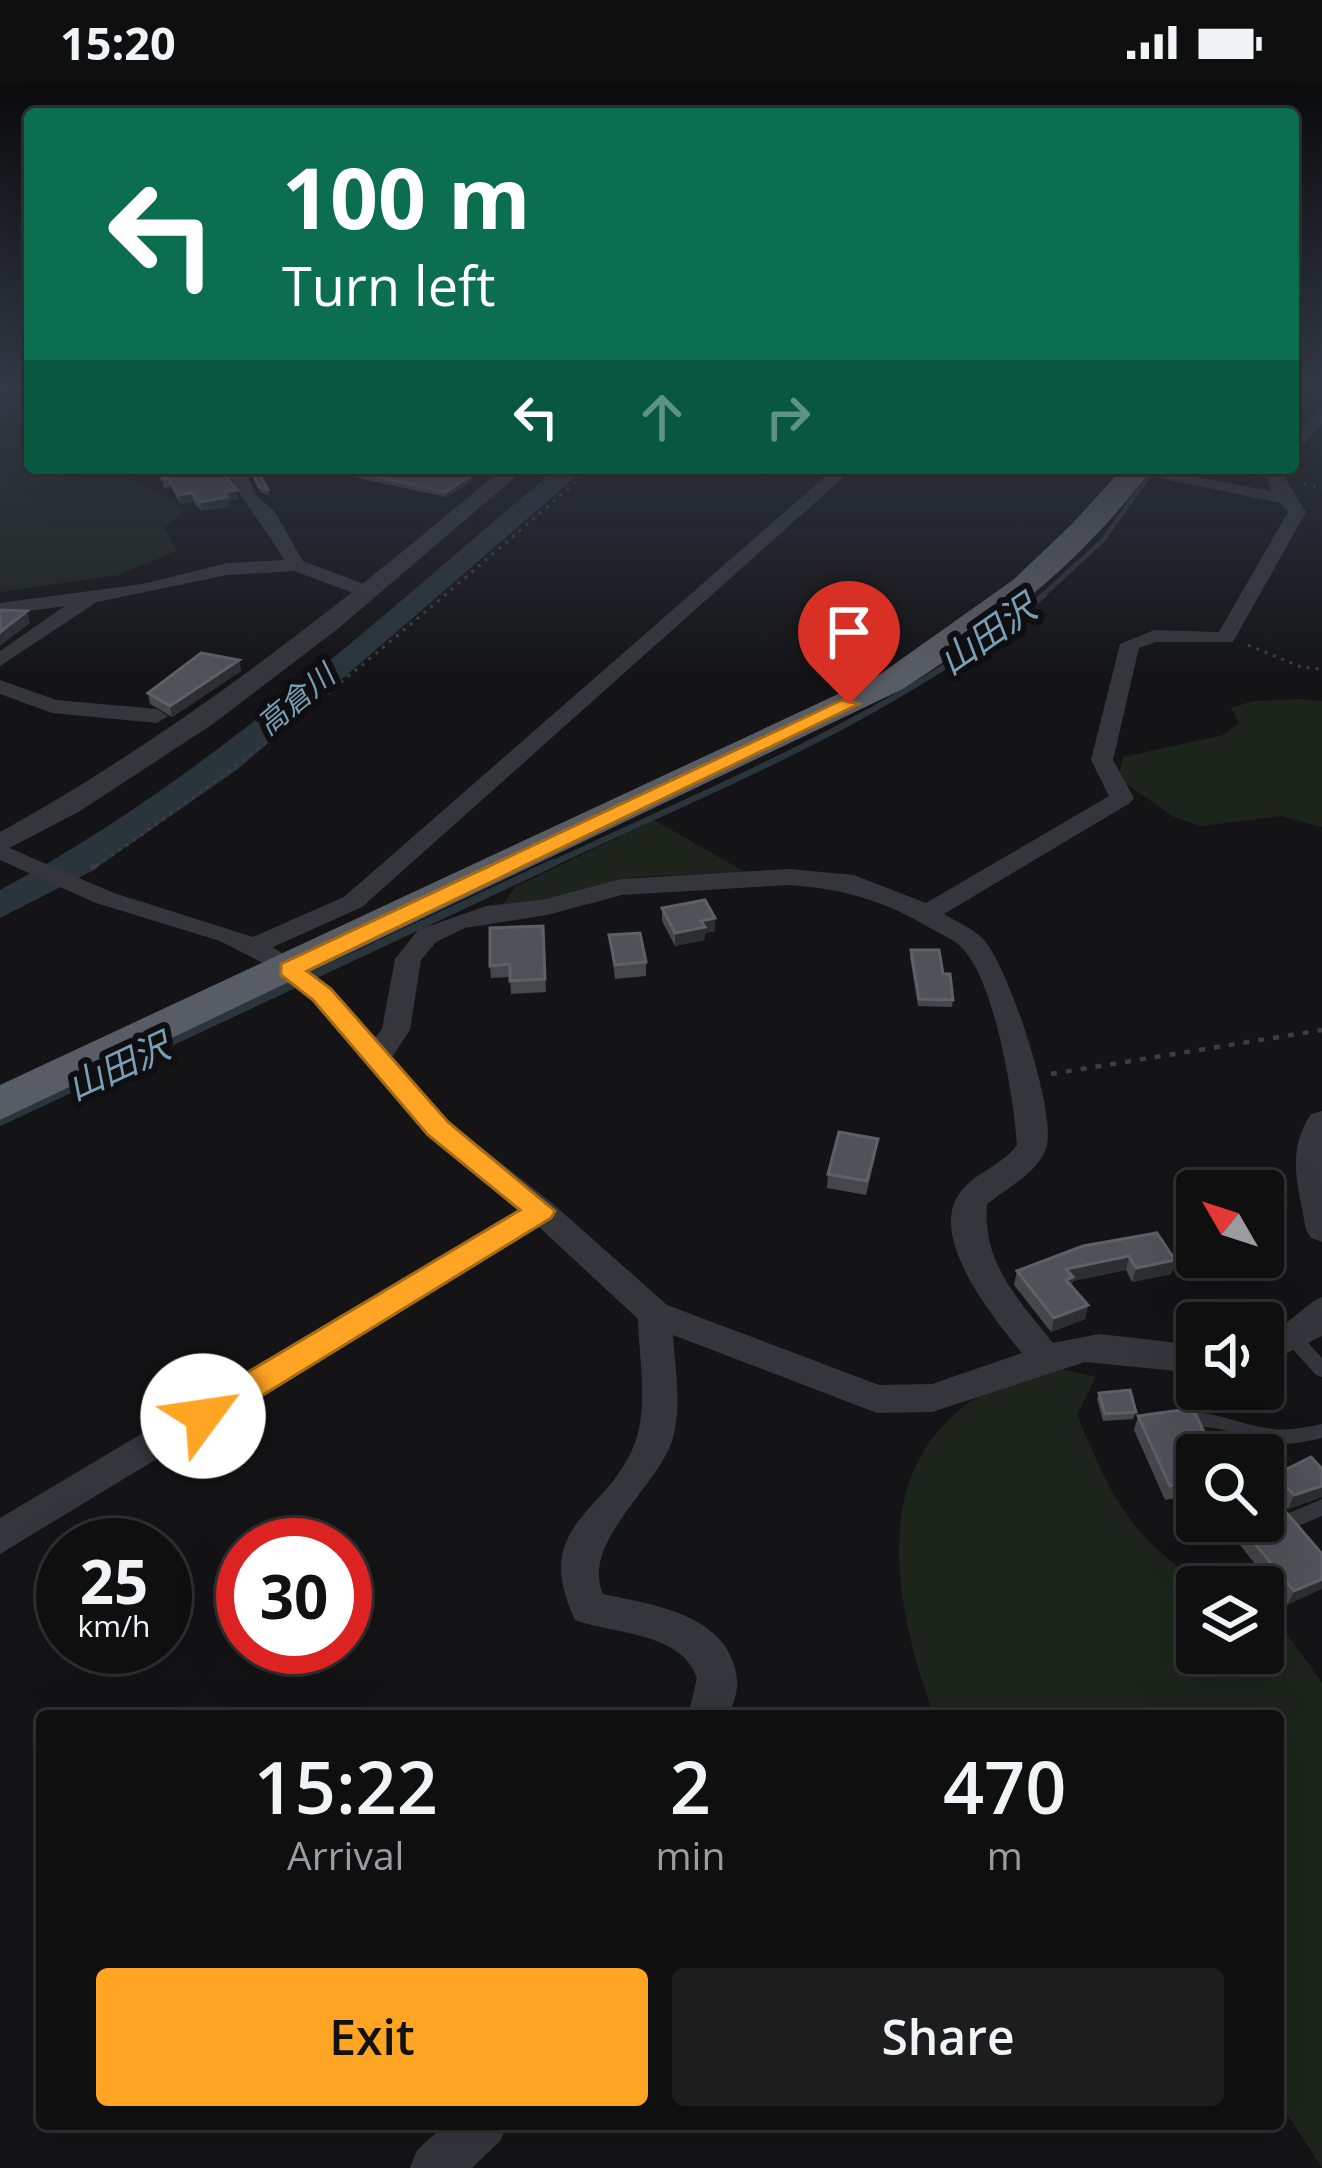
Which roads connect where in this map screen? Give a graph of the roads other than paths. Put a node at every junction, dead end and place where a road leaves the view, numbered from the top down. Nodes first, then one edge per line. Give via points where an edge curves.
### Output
1 (241, 481) edge
2 (500, 481) edge
3 (830, 481) edge
4 (1121, 481) edge
5 (1194, 481) edge
6 (1278, 481) edge
7 (1286, 499) junction
8 (296, 565) junction
9 (368, 592) junction
10 (89, 599) junction
11 (0, 609) edge
12 (0, 641) edge
13 (27, 642) junction
14 (0, 660) edge
15 (0, 686) edge
16 (158, 716) edge
17 (0, 847) edge
18 (926, 914) junction
19 (254, 946) junction
20 (290, 970) junction
21 (378, 1055) junction
22 (0, 1104) edge
23 (1322, 1121) edge
24 (541, 1211) junction
25 (1322, 1230) edge
26 (1322, 1310) edge
27 (656, 1314) junction
28 (1284, 1343) edge
29 (1284, 1349) edge
30 (1176, 1357) edge
31 (1047, 1360) junction
32 (1322, 1370) edge
33 (1195, 1419) edge
34 (1322, 1431) edge
35 (1322, 1507) edge
36 (1296, 1519) edge
37 (0, 1538) edge
38 (711, 1710) edge
39 (476, 2130) edge
40 (435, 2168) edge

1 - 8 street
2 - 9 street
3 - 19 street via 353,902
4 - 20 highway via 1064,554 1016,598 890,682
5 - 7 street
6 - 7 street
7 - 18 street via 1297,512 1226,638 1174,634 1130,644 1102,760 1122,797
8 - 9 street
8 - 10 street via 227,569
9 - 17 street via 188,730
10 - 11 street
10 - 13 street
12 - 13 street
13 - 14 street
15 - 16 street via 52,706
17 - 19 street via 70,883
18 - 21 street via 854,883 789,877 621,887 486,914 416,946 403,972 396,1030
18 - 31 street via 973,943 988,966 1022,1078 1032,1145 972,1199 968,1241 978,1269
19 - 20 street
20 - 21 street
20 - 22 highway
21 - 24 street via 438,1129
23 - 25 street via 1309,1151
24 - 27 street
24 - 37 street
26 - 28 street via 1316,1324
27 - 31 street via 902,1402 970,1390
27 - 38 street via 656,1432 575,1570 578,1592 590,1608 690,1634 711,1658 718,1682
29 - 32 lane
30 - 31 street via 1085,1348
33 - 34 lane via 1221,1419 1265,1440
35 - 36 lane
39 - 40 street

